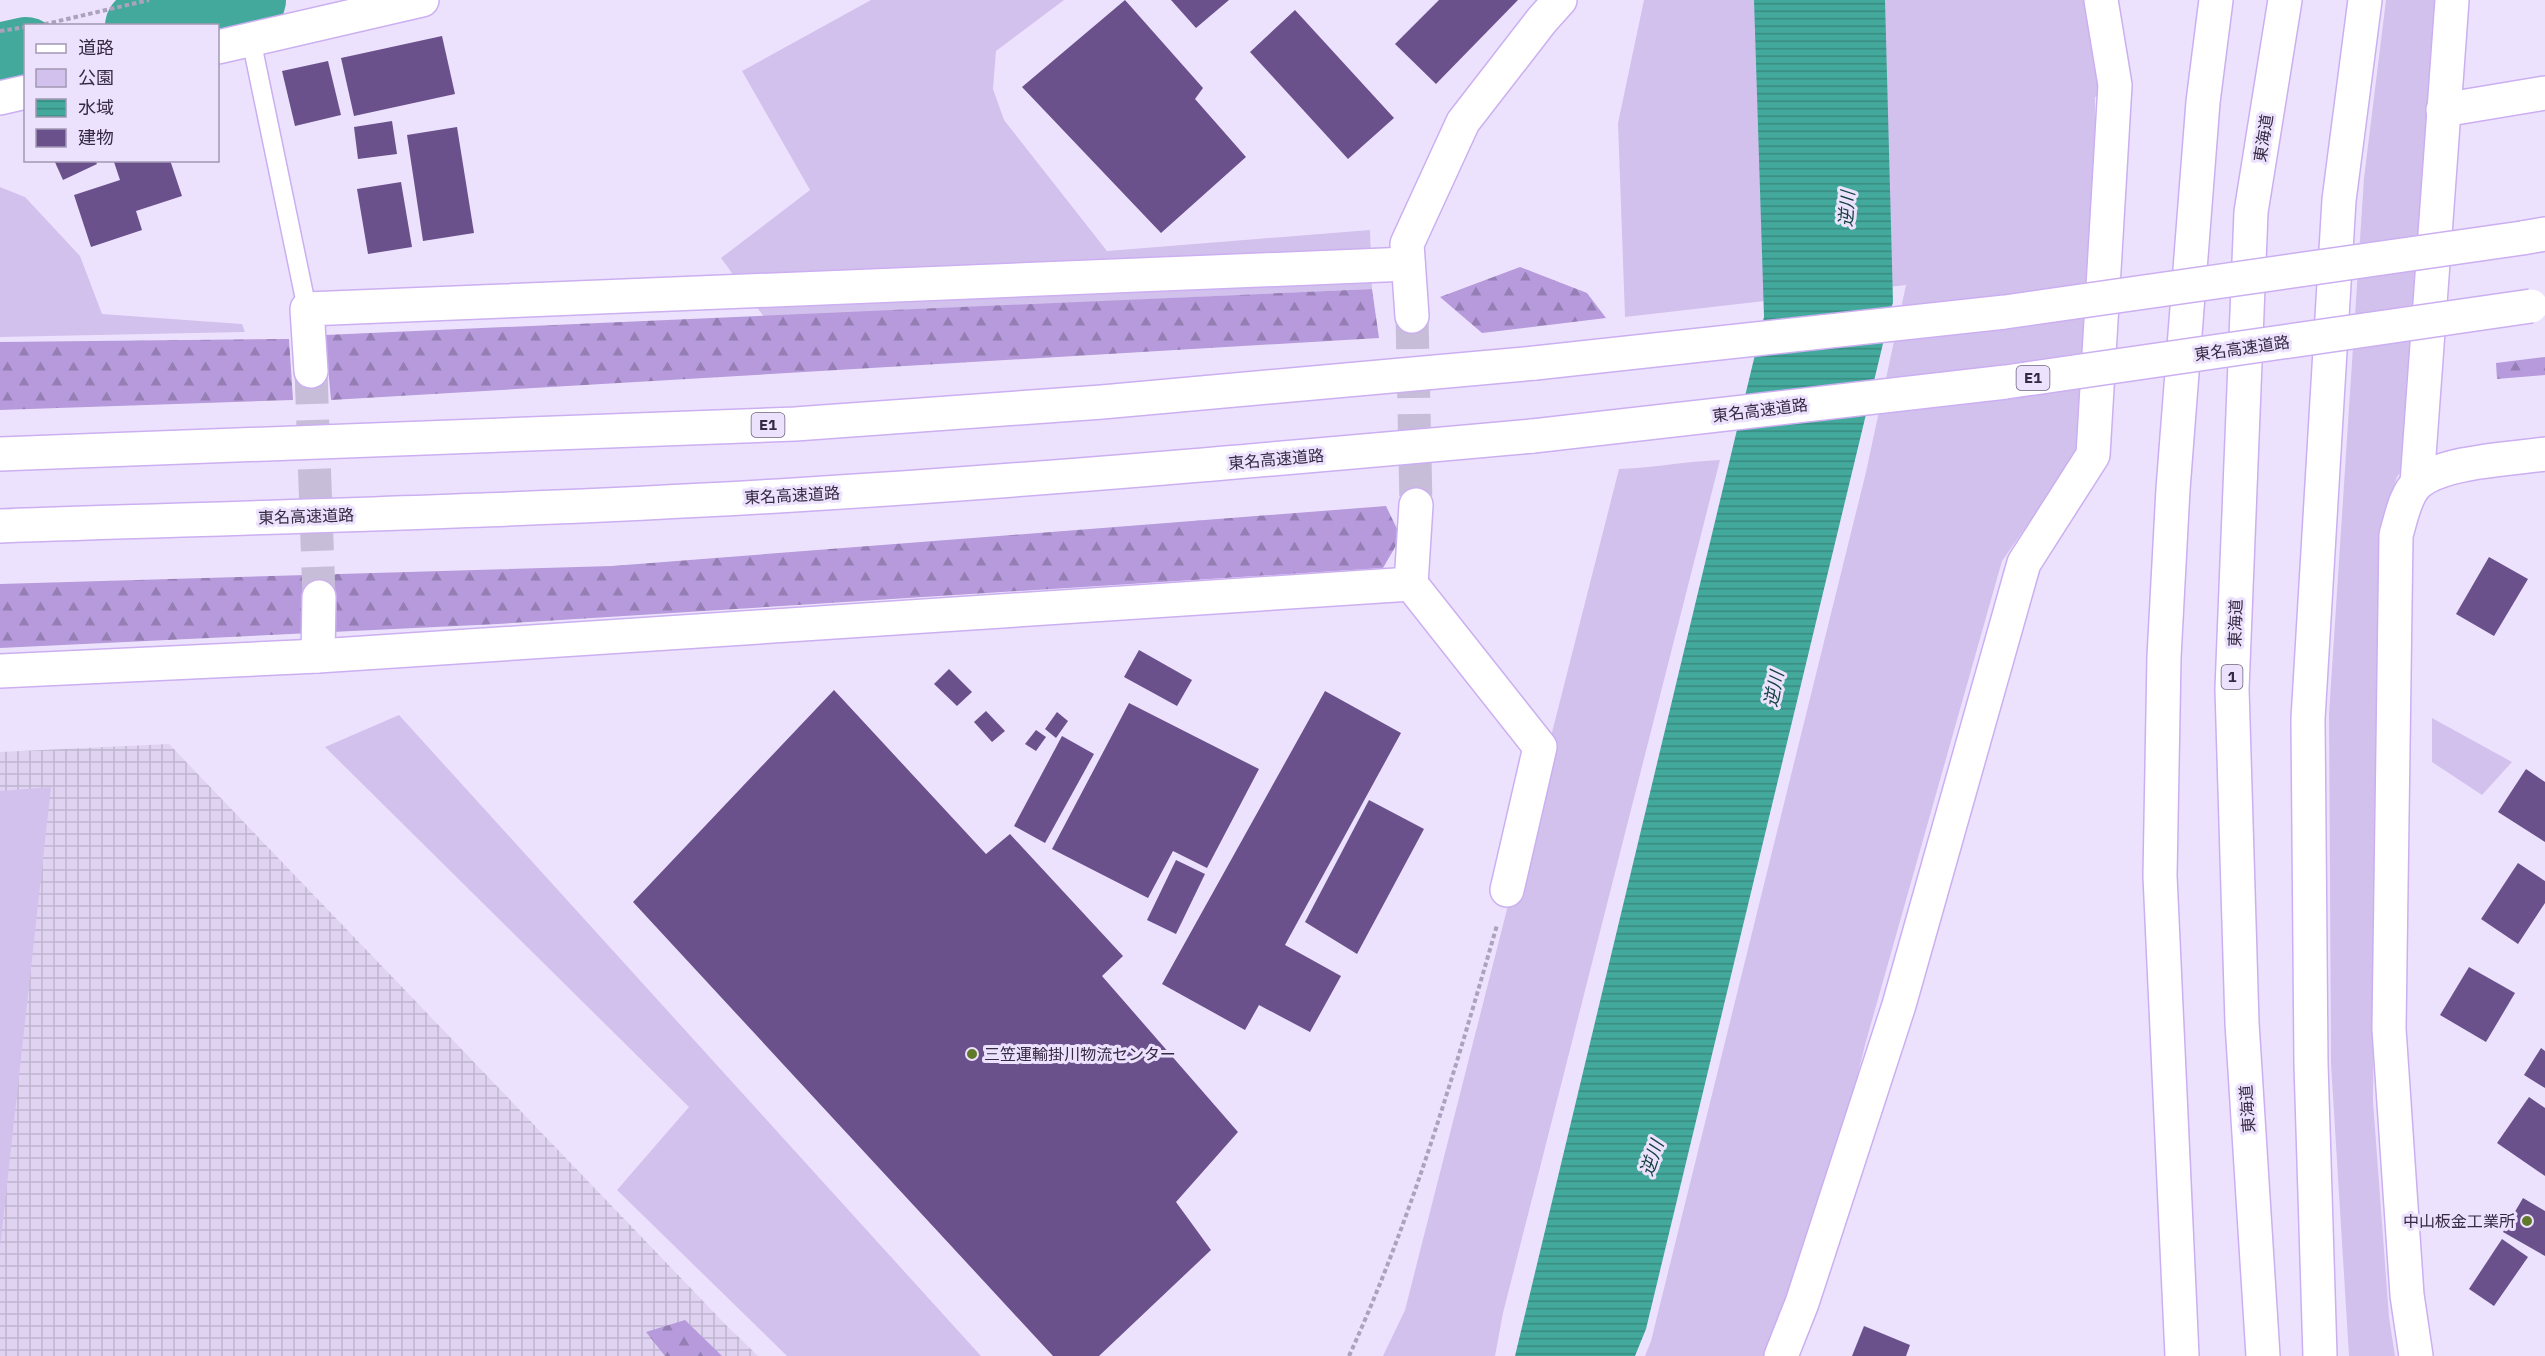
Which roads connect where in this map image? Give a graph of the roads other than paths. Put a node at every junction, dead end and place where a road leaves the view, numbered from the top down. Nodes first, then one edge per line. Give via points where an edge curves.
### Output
1 (422, 0) edge
2 (1560, 0) edge
3 (2101, 0) edge
4 (2216, 0) edge
5 (2285, 0) edge
6 (2365, 0) edge
7 (2452, 0) edge
8 (251, 39) junction
9 (219, 47) edge
10 (24, 92) edge
11 (2545, 93) edge
12 (0, 98) edge
13 (2443, 110) junction
14 (2534, 236) edge
15 (1408, 264) junction
16 (2538, 305) edge
17 (307, 309) junction
18 (1412, 316) tunnel mouth
19 (311, 371) tunnel mouth
20 (0, 454) edge
21 (2545, 454) edge
22 (2417, 483) junction
23 (1416, 505) tunnel mouth
24 (0, 526) edge
25 (1411, 584) junction
26 (319, 597) tunnel mouth
27 (318, 656) junction
28 (0, 672) edge
29 (1507, 890) road end
30 (2320, 1324) junction
31 (1781, 1356) edge
32 (2182, 1356) edge
33 (2263, 1356) edge
34 (2320, 1356) edge
35 (2326, 1356) edge
36 (2416, 1356) edge

1 - 8 main road
2 - 15 main road via 1463,122 1407,244
3 - 31 main road via 2115,85 2093,455 2024,563 1899,1005 1802,1303
4 - 32 main road via 2202,102 2164,657 2160,876
5 - 33 main road, 東海道 / 1 via 2251,212 2232,689 2242,1023
6 - 30 main road via 2339,200 2308,719 2311,1064
7 - 13 main road
8 - 9 main road
8 - 17 lane
10 - 12 main road
11 - 13 main road
13 - 22 main road
14 - 20 main road, E1, bridge via 2005,312 1535,363 1102,402 795,424
15 - 17 main road
15 - 18 main road
16 - 24 main road, 東名高速道路 / E1, bridge via 2006,382 1533,436 1107,474 508,509
17 - 19 main road
21 - 22 main road via 2441,471
22 - 36 main road via 2396,535 2389,1029 2407,1295
23 - 25 main road
25 - 27 main road
25 - 29 main road via 1540,747
26 - 27 main road
27 - 28 main road
30 - 34 main road
30 - 35 main road

